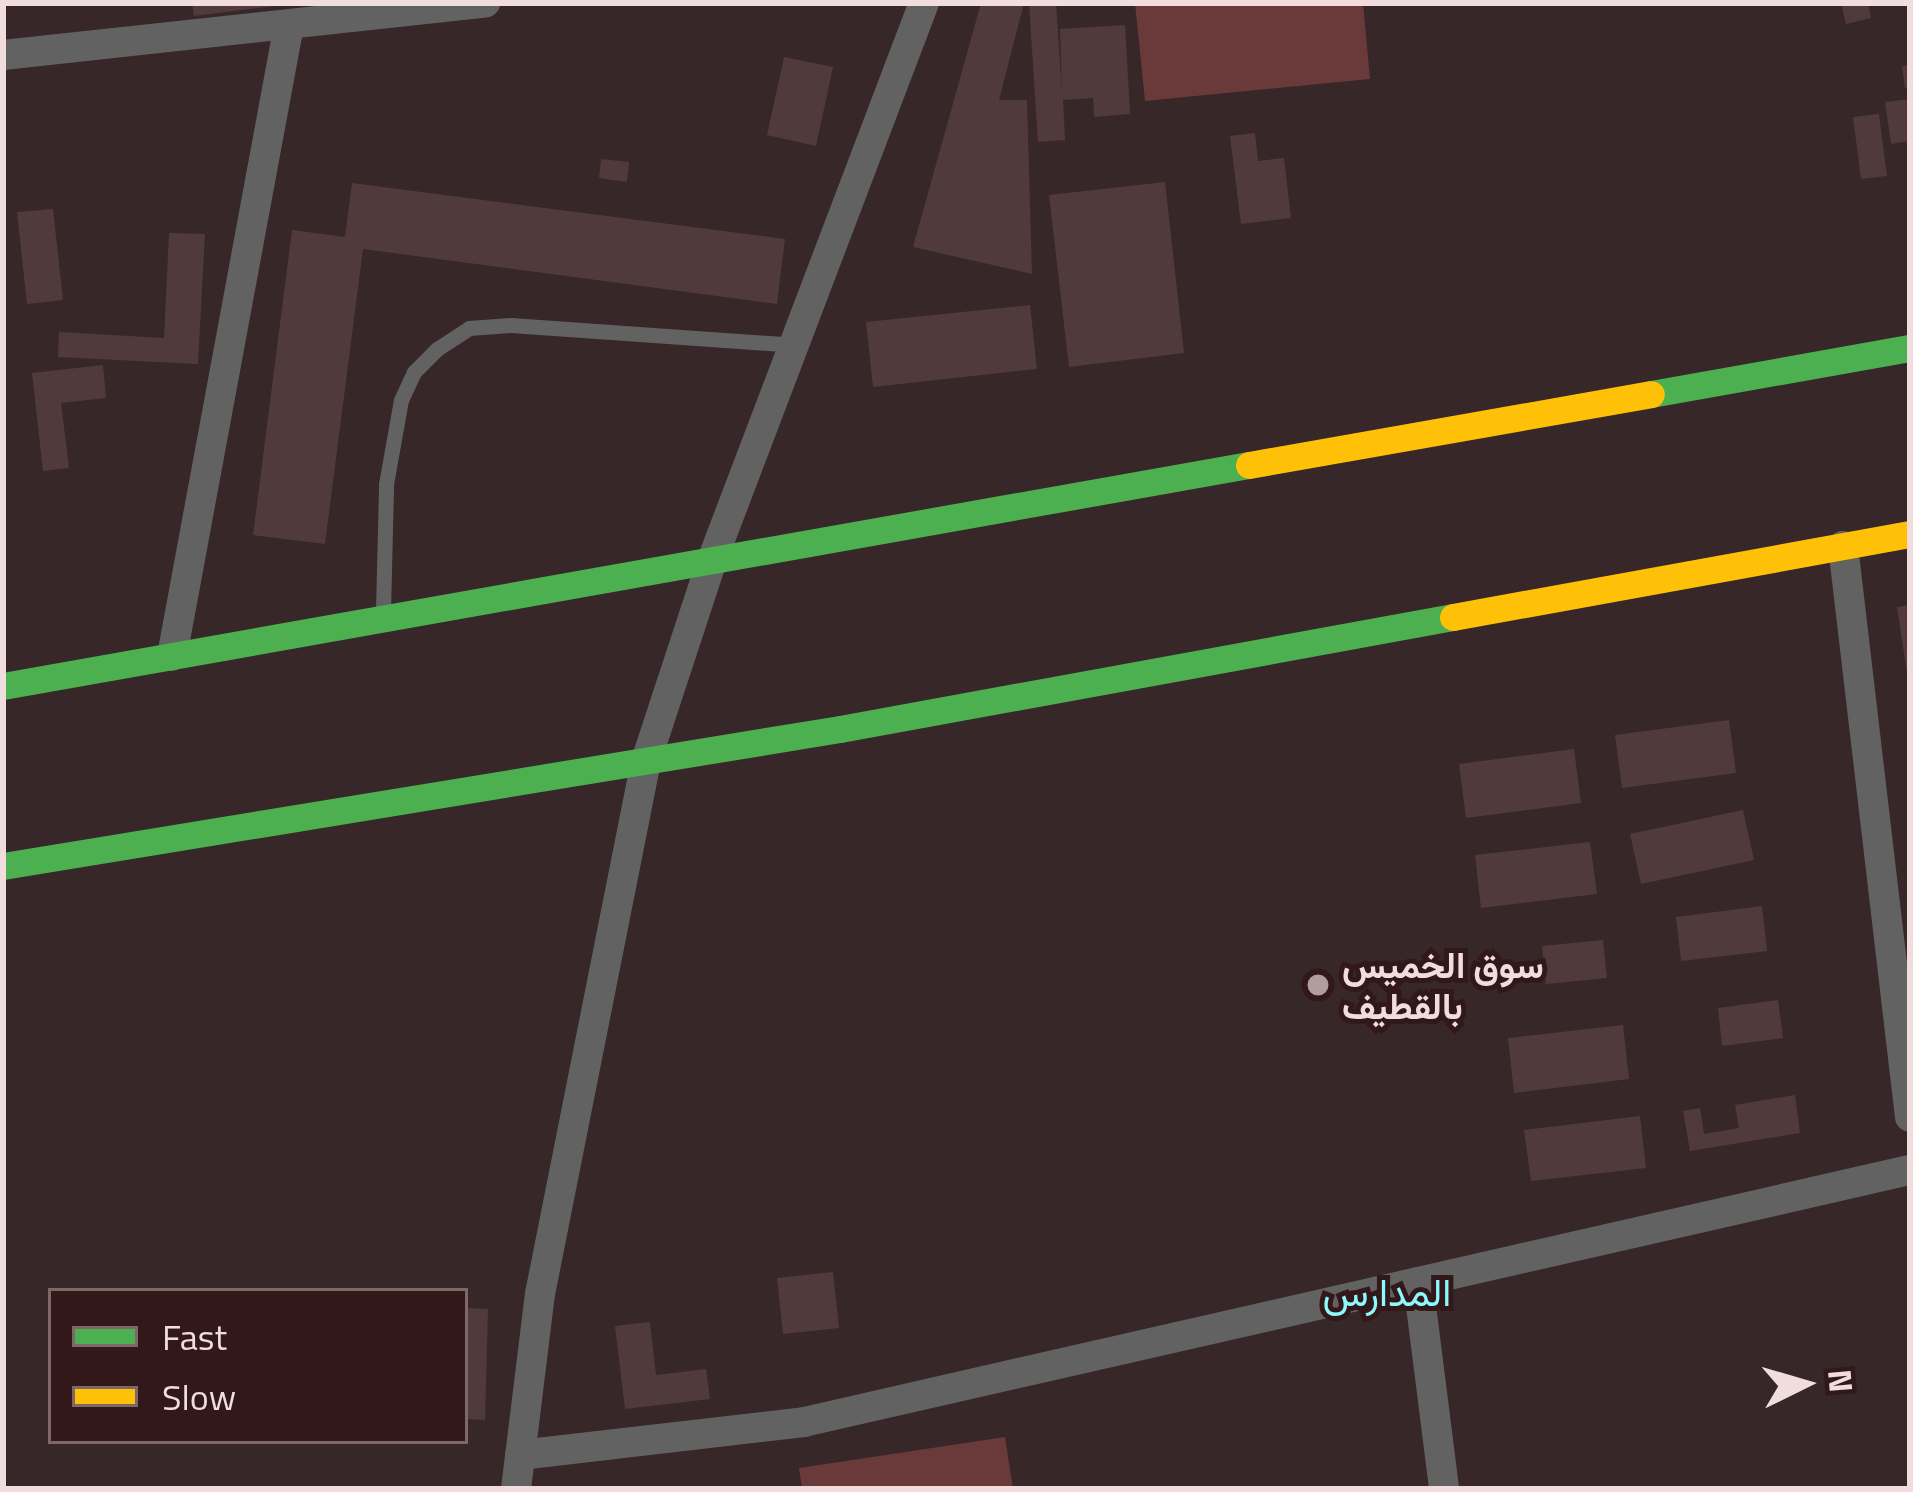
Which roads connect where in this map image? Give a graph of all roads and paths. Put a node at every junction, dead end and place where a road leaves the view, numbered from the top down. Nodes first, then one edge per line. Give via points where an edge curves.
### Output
1 (485, 3) edge
2 (924, 3) edge
3 (289, 25) junction
4 (3, 55) edge
5 (794, 345) junction
6 (1910, 348) edge
7 (1910, 534) edge
8 (1843, 546) junction
9 (711, 563) junction
10 (383, 620) junction
11 (172, 656) junction
12 (3, 686) edge
13 (646, 761) junction
14 (3, 866) edge
15 (1910, 1117) edge
16 (1910, 1170) edge
17 (1418, 1282) junction
18 (520, 1455) junction
19 (516, 1489) edge
20 (1444, 1489) edge

1 - 3 street
2 - 5 street
3 - 4 street
3 - 11 street
5 - 9 street
5 - 10 lane via 511,325 469,328 437,349 401,400 386,484
6 - 9 main road
7 - 8 main road
8 - 13 main road
8 - 15 street
9 - 10 main road
9 - 13 street
10 - 11 main road
11 - 12 main road
13 - 14 main road
13 - 18 street via 540,1294
16 - 17 street
17 - 18 street via 804,1422
17 - 20 street
18 - 19 street

